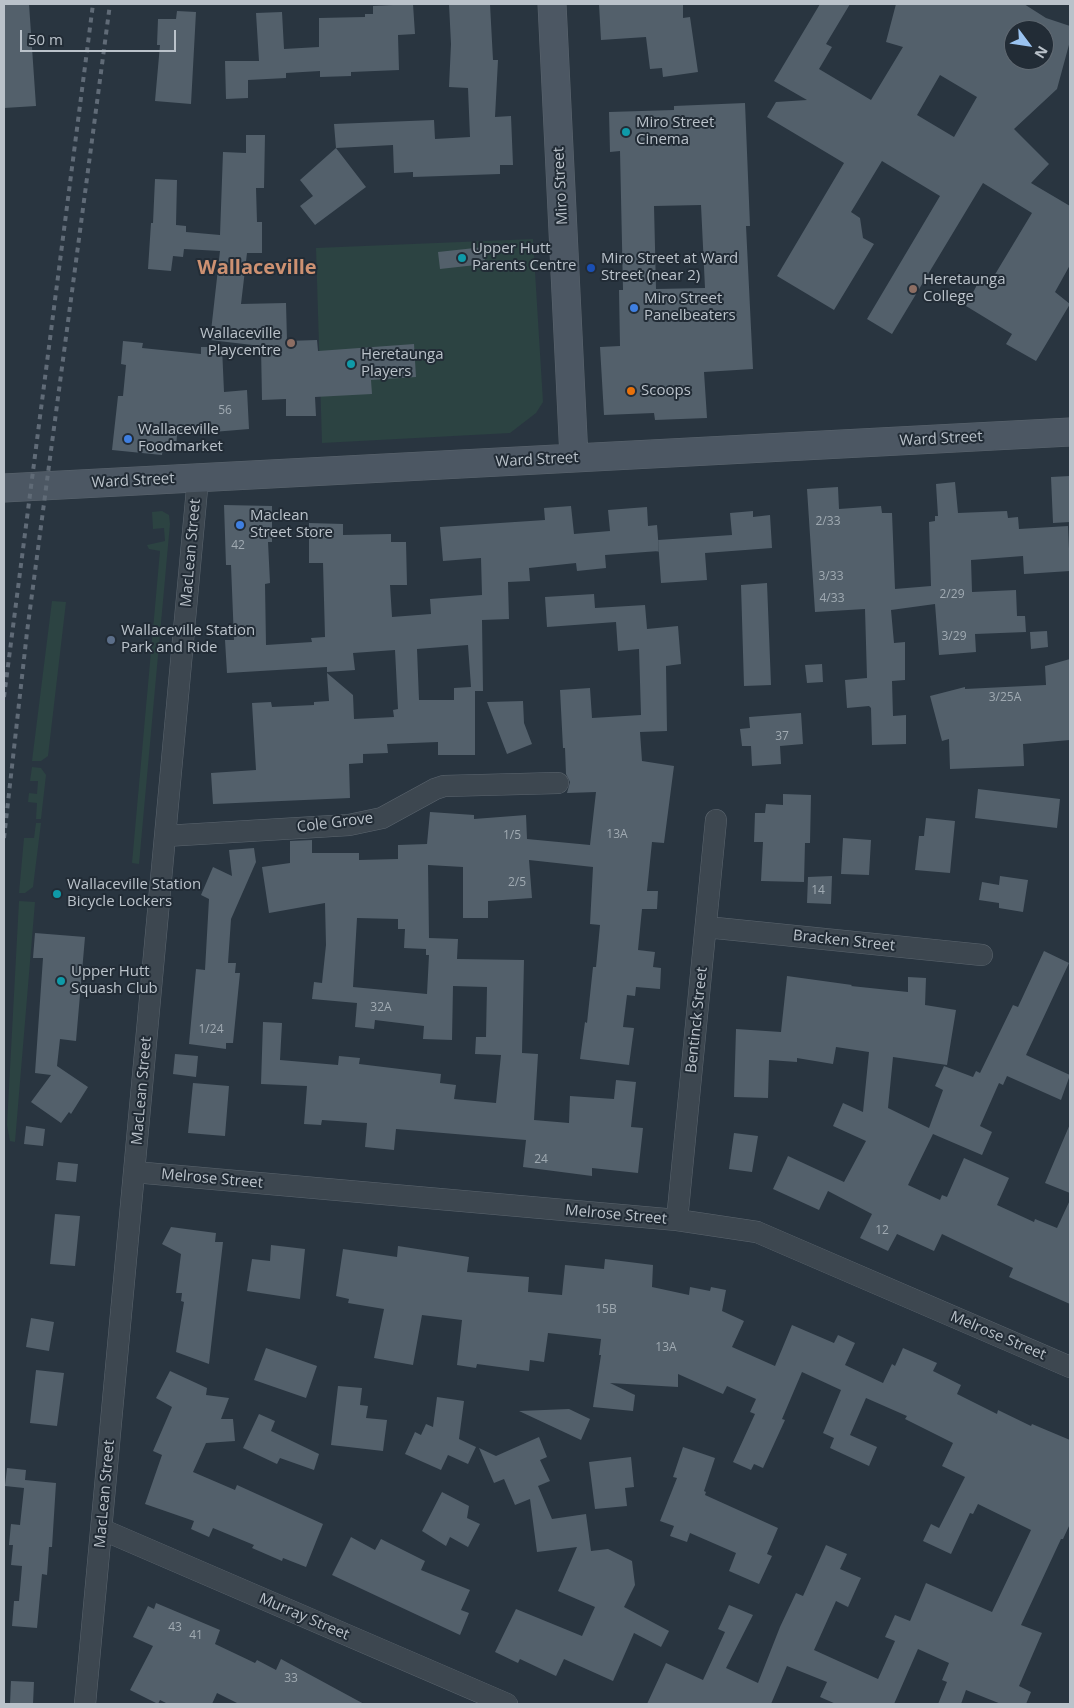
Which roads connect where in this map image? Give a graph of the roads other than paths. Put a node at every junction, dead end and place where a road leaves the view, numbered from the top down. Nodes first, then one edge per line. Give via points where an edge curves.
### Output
1 (552, 4) edge
2 (1070, 432) edge
3 (574, 458) junction
4 (198, 478) junction
5 (4, 488) edge
6 (558, 783) dead end
7 (716, 820) dead end
8 (165, 836) junction
9 (706, 927) junction
10 (982, 955) dead end
11 (134, 1172) junction
12 (677, 1220) junction
13 (1070, 1367) edge
14 (101, 1529) junction
15 (85, 1704) edge
16 (507, 1704) edge

1 - 3 street, Miro Street
2 - 3 street, Ward Street
3 - 4 street, Ward Street
4 - 5 street, Ward Street
4 - 8 street, MacLean Street
6 - 8 street, Cole Grove via 444,786 382,818 349,825
7 - 9 street, Bentinck Street
8 - 11 street, MacLean Street
9 - 10 street, Bracken Street
9 - 12 street, Bentinck Street
11 - 12 street, Melrose Street
11 - 14 street, MacLean Street
12 - 13 street, Melrose Street via 757,1232
14 - 15 street, MacLean Street
14 - 16 street, Murray Street

